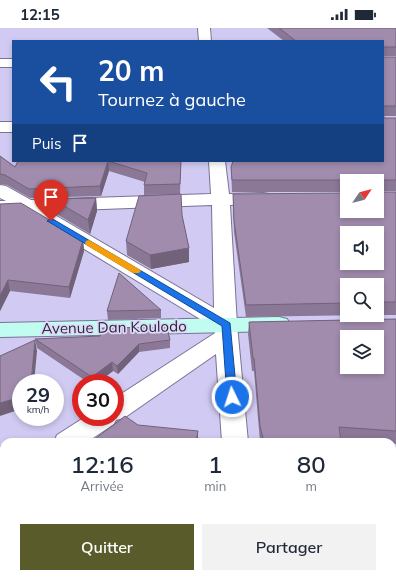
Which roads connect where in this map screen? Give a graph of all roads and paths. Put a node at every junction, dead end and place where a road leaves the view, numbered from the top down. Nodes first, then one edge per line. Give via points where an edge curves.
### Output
1 (204, 28) edge
2 (205, 40) edge
3 (0, 63) edge
4 (12, 63) edge
5 (0, 127) edge
6 (12, 127) edge
7 (217, 162) edge
8 (0, 190) edge
9 (276, 198) edge
10 (221, 199) junction
11 (0, 207) edge
12 (28, 207) junction
13 (296, 324) edge
14 (0, 330) edge
15 (227, 330) junction
16 (124, 404) edge
17 (92, 426) edge
18 (74, 438) edge
19 (235, 438) edge

1 - 2 street
3 - 4 street
5 - 6 street
7 - 10 street
8 - 12 street
9 - 10 street
10 - 12 street
10 - 15 street
11 - 12 street
12 - 15 street
13 - 15 street, Avenue Dan Koulodo
14 - 15 street, Avenue Dan Koulodo
15 - 16 street
15 - 19 street
17 - 18 street

